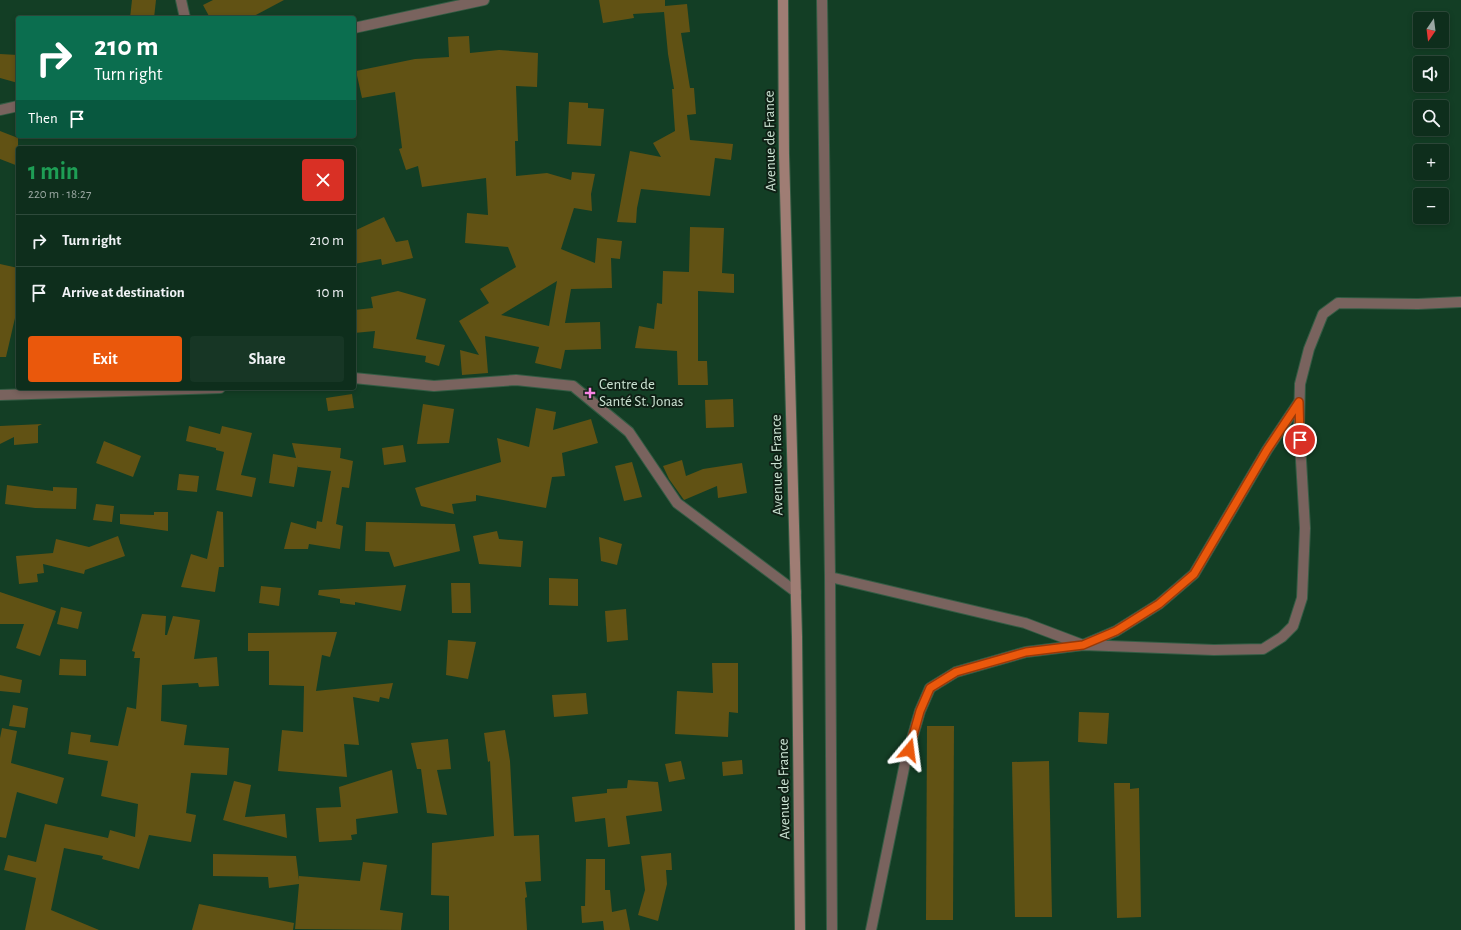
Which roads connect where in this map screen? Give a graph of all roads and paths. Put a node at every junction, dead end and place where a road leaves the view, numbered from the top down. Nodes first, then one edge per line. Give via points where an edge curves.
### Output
1 (181, 0) edge
2 (484, 0) edge
3 (783, 0) edge
4 (822, 0) edge
5 (185, 16) edge
6 (356, 28) edge
7 (16, 106) edge
8 (0, 110) edge
9 (1461, 302) edge
10 (356, 378) edge
11 (157, 390) edge
12 (0, 395) edge
13 (1299, 402) junction
14 (830, 577) junction
15 (796, 592) junction
16 (1083, 645) junction
17 (800, 930) edge
18 (832, 930) edge
19 (871, 930) edge

1 - 5 street
2 - 6 street
3 - 15 main road, Avenue de France via 784,154
4 - 14 street
7 - 8 street
9 - 13 street via 1338,303 1323,314 1309,349 1300,384
10 - 15 street via 434,386 516,380 573,386 629,432 677,503
11 - 12 street
13 - 16 street via 1267,450 1194,574 1159,604 1116,631
13 - 16 street via 1305,528 1302,598 1293,626 1282,638 1262,649 1214,650
14 - 16 street via 1024,623
14 - 18 street
15 - 17 main road, Avenue de France
16 - 19 street via 1019,654 956,672 930,688 920,711 905,763

